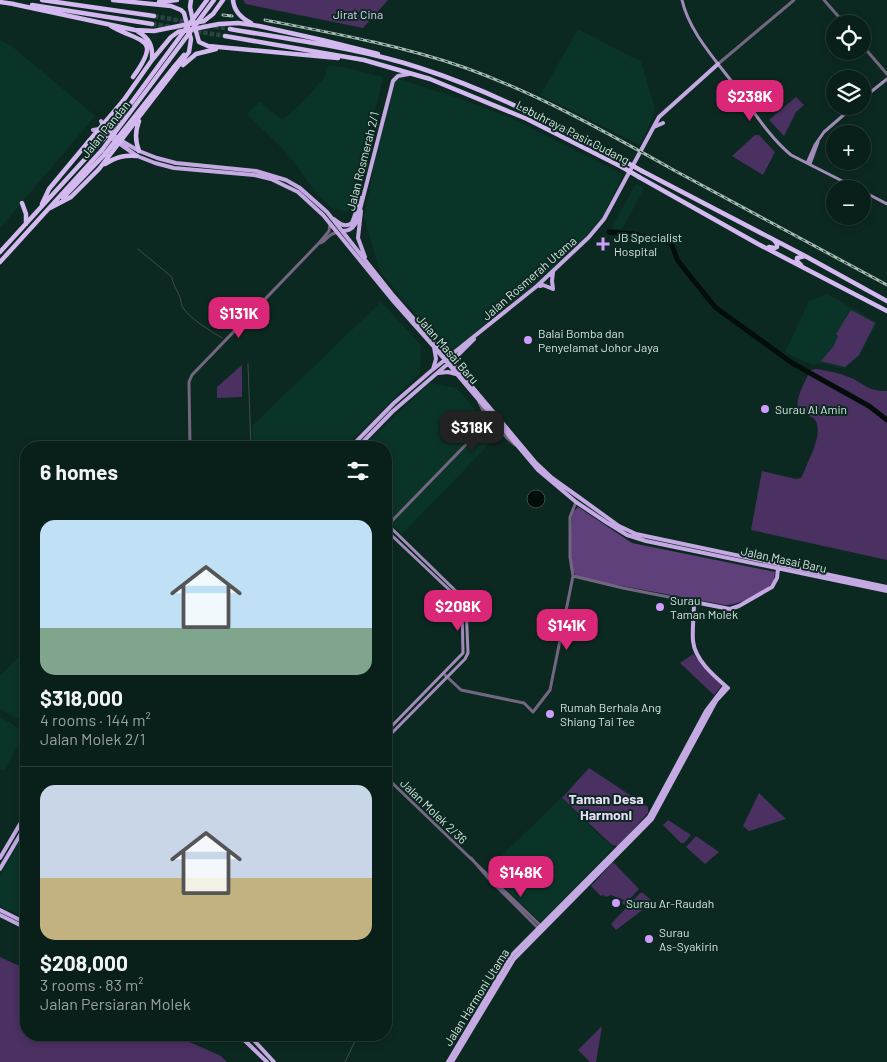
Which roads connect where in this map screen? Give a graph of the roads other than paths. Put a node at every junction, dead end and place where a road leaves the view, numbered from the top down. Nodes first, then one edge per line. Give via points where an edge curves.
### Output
1 (42, 0) edge
2 (113, 0) edge
3 (120, 0) edge
4 (177, 0) edge
5 (192, 0) edge
6 (207, 0) edge
7 (214, 0) edge
8 (223, 0) edge
9 (233, 0) edge
10 (682, 0) edge
11 (794, 0) edge
12 (824, 0) edge
13 (0, 2) edge
14 (13, 4) junction
15 (837, 15) edge
16 (154, 16) tunnel mouth
17 (107, 23) junction
18 (193, 23) junction
19 (152, 24) tunnel mouth
20 (187, 24) junction
21 (259, 26) junction
22 (230, 28) tunnel mouth
23 (195, 29) junction
24 (135, 30) junction
25 (189, 30) junction
26 (225, 36) tunnel mouth
27 (222, 48) junction
28 (871, 55) edge
29 (152, 60) junction
30 (364, 60) junction
31 (391, 60) junction
32 (718, 64) junction
33 (174, 70) junction
34 (887, 74) edge
35 (133, 77) dead end
36 (887, 78) edge
37 (430, 79) junction
38 (871, 91) edge
39 (844, 115) edge
40 (140, 117) junction
41 (101, 121) dead end
42 (663, 123) dead end
43 (653, 128) junction
44 (93, 130) dead end
45 (121, 142) junction
46 (104, 152) junction
47 (138, 154) junction
48 (808, 163) junction
49 (101, 167) junction
50 (841, 180) edge
51 (364, 195) junction
52 (871, 196) edge
53 (22, 203) dead end
54 (887, 204) edge
55 (50, 208) junction
56 (361, 208) junction
57 (39, 210) junction
58 (327, 212) junction
59 (26, 224) junction
60 (330, 224) junction
61 (339, 232) junction
62 (771, 238) junction
63 (319, 243) junction
64 (758, 244) junction
65 (0, 252) edge
66 (807, 256) junction
67 (0, 262) edge
68 (371, 267) junction
69 (804, 268) junction
70 (554, 272) junction
71 (538, 286) junction
72 (887, 301) edge
73 (887, 311) edge
74 (434, 347) junction
75 (441, 349) junction
76 (457, 353) junction
77 (448, 360) junction
78 (433, 373) junction
79 (459, 373) junction
80 (477, 398) junction
81 (485, 425) junction
82 (190, 441) edge
83 (357, 441) edge
84 (364, 441) edge
85 (519, 448) junction
86 (576, 502) junction
87 (586, 503) junction
88 (392, 521) edge
89 (392, 531) edge
90 (392, 531) edge
91 (774, 562) junction
92 (778, 568) junction
93 (573, 576) junction
94 (887, 588) edge
95 (887, 591) edge
96 (694, 602) junction
97 (444, 674) junction
98 (448, 678) junction
99 (392, 726) edge
100 (392, 733) edge
101 (392, 782) edge
102 (20, 824) edge
103 (20, 835) edge
104 (0, 858) edge
105 (0, 869) edge
106 (0, 910) edge
107 (0, 915) edge
108 (20, 920) edge
109 (20, 925) edge
110 (541, 928) junction
111 (245, 1041) edge
112 (255, 1041) edge
113 (266, 1062) edge
114 (274, 1062) edge
115 (448, 1062) edge
116 (452, 1062) edge

1 - 16 highway
2 - 20 highway via 177,8 184,13
3 - 4 highway
5 - 18 highway
6 - 57 highway, Jalan Pandan, bridge via 112,129
7 - 46 highway, Jalan Pandan, bridge
8 - 18 highway via 210,17
9 - 21 highway via 239,14
10 - 32 main road via 694,29
11 - 32 street
12 - 15 street
13 - 14 highway
14 - 17 highway
14 - 19 highway
17 - 24 highway
17 - 35 highway via 138,37 146,45 145,60
18 - 20 highway
18 - 23 highway
20 - 24 highway via 154,31
20 - 25 highway
21 - 23 highway via 227,23
21 - 31 highway via 372,52
22 - 31 highway, Lebuhraya Pasir Gudang
23 - 25 highway
23 - 27 highway via 199,42
24 - 29 highway via 147,37 152,46
25 - 29 highway via 173,36
25 - 33 highway via 189,48
26 - 30 highway, Lebuhraya Pasir Gudang
27 - 30 highway
27 - 33 highway via 196,54
28 - 34 street
29 - 57 highway, bridge via 49,189
30 - 37 highway, Lebuhraya Pasir Gudang
31 - 62 highway, Lebuhraya Pasir Gudang, bridge via 447,77 530,112
32 - 43 main road, Jalan Rosmerah Utama via 662,113
32 - 48 main road via 766,129 792,155
33 - 40 highway
33 - 46 highway, bridge
36 - 38 main road
37 - 51 main road, Jalan Rosmerah 2/1 via 404,74 395,78
37 - 64 highway, Lebuhraya Pasir Gudang, bridge via 527,119
39 - 48 main road via 814,145
40 - 45 highway
40 - 47 highway via 135,131
41 - 45 main road, Jalan Masai Baru via 104,128
42 - 43 main road
43 - 70 main road, Jalan Rosmerah Utama via 601,224
44 - 45 main road, Jalan Masai Baru via 99,129
45 - 47 main road, Jalan Masai Baru
45 - 49 highway
46 - 55 highway, Jalan Pandan
47 - 49 highway via 117,157
47 - 58 main road, Jalan Masai Baru via 176,163 272,174 300,188
47 - 60 main road, Jalan Masai Baru via 174,168 271,179 298,192
48 - 50 main road
49 - 55 highway via 71,197
51 - 56 main road, Jalan Rosmerah 2/1
51 - 58 main road via 350,225 338,223
52 - 54 main road
53 - 59 highway
55 - 67 highway, Jalan Pandan
56 - 61 main road, Jalan Rosmerah 2/1 via 353,228
56 - 68 main road via 358,238
57 - 59 highway, Jalan Pandan
58 - 61 main road, Jalan Masai Baru
59 - 65 highway, Jalan Pandan
60 - 61 main road, Jalan Masai Baru
60 - 63 street via 329,231
61 - 63 street
61 - 68 main road, Jalan Masai Baru
61 - 74 main road, Jalan Masai Baru
62 - 64 highway via 777,244 776,248
62 - 66 highway, Lebuhraya Pasir Gudang
63 - 82 street via 192,375 189,382
64 - 69 highway, Lebuhraya Pasir Gudang
66 - 69 highway via 797,259
66 - 72 highway, Lebuhraya Pasir Gudang
68 - 75 main road, Jalan Masai Baru
69 - 73 highway, Lebuhraya Pasir Gudang
70 - 71 main road, Jalan Rosmerah Utama
70 - 71 main road via 553,288
71 - 76 main road, Jalan Rosmerah Utama
74 - 77 main road, Jalan Masai Baru
74 - 78 main road
75 - 76 main road
75 - 77 main road, Jalan Masai Baru
76 - 77 main road, Jalan Rosmerah Utama
76 - 79 main road
77 - 78 main road, Jalan Rosmerah Utama
77 - 79 main road, Jalan Masai Baru
78 - 79 main road
78 - 83 main road via 383,414
78 - 84 main road
79 - 80 main road, Jalan Masai Baru
79 - 87 main road, Jalan Masai Baru via 536,463
80 - 81 street via 486,417
80 - 85 main road, Jalan Masai Baru
81 - 85 street via 494,427
81 - 88 street
85 - 86 main road, Jalan Masai Baru via 548,480
86 - 87 main road
86 - 92 main road, Jalan Masai Baru via 640,540
86 - 93 street via 570,517
87 - 91 main road, Jalan Masai Baru via 636,534
89 - 97 main road via 459,598 462,605 463,652
90 - 98 main road via 465,602 468,652
91 - 92 main road
91 - 94 main road, Jalan Masai Baru
92 - 95 main road, Jalan Masai Baru
92 - 96 main road via 772,587 740,606 730,608
93 - 96 street
93 - 98 street via 550,690 533,712 524,704 461,690
96 - 110 main road, Jalan Harmoni Utama via 695,648 704,665 726,687 708,709 649,817
97 - 98 street
97 - 99 main road
98 - 100 main road
101 - 110 street, Jalan Molek 2/36
102 - 104 main road
103 - 105 main road
106 - 108 main road
107 - 109 main road
110 - 115 main road, Jalan Harmoni Utama via 511,956
110 - 116 main road, Jalan Harmoni Utama via 514,959
111 - 113 main road
112 - 114 main road

